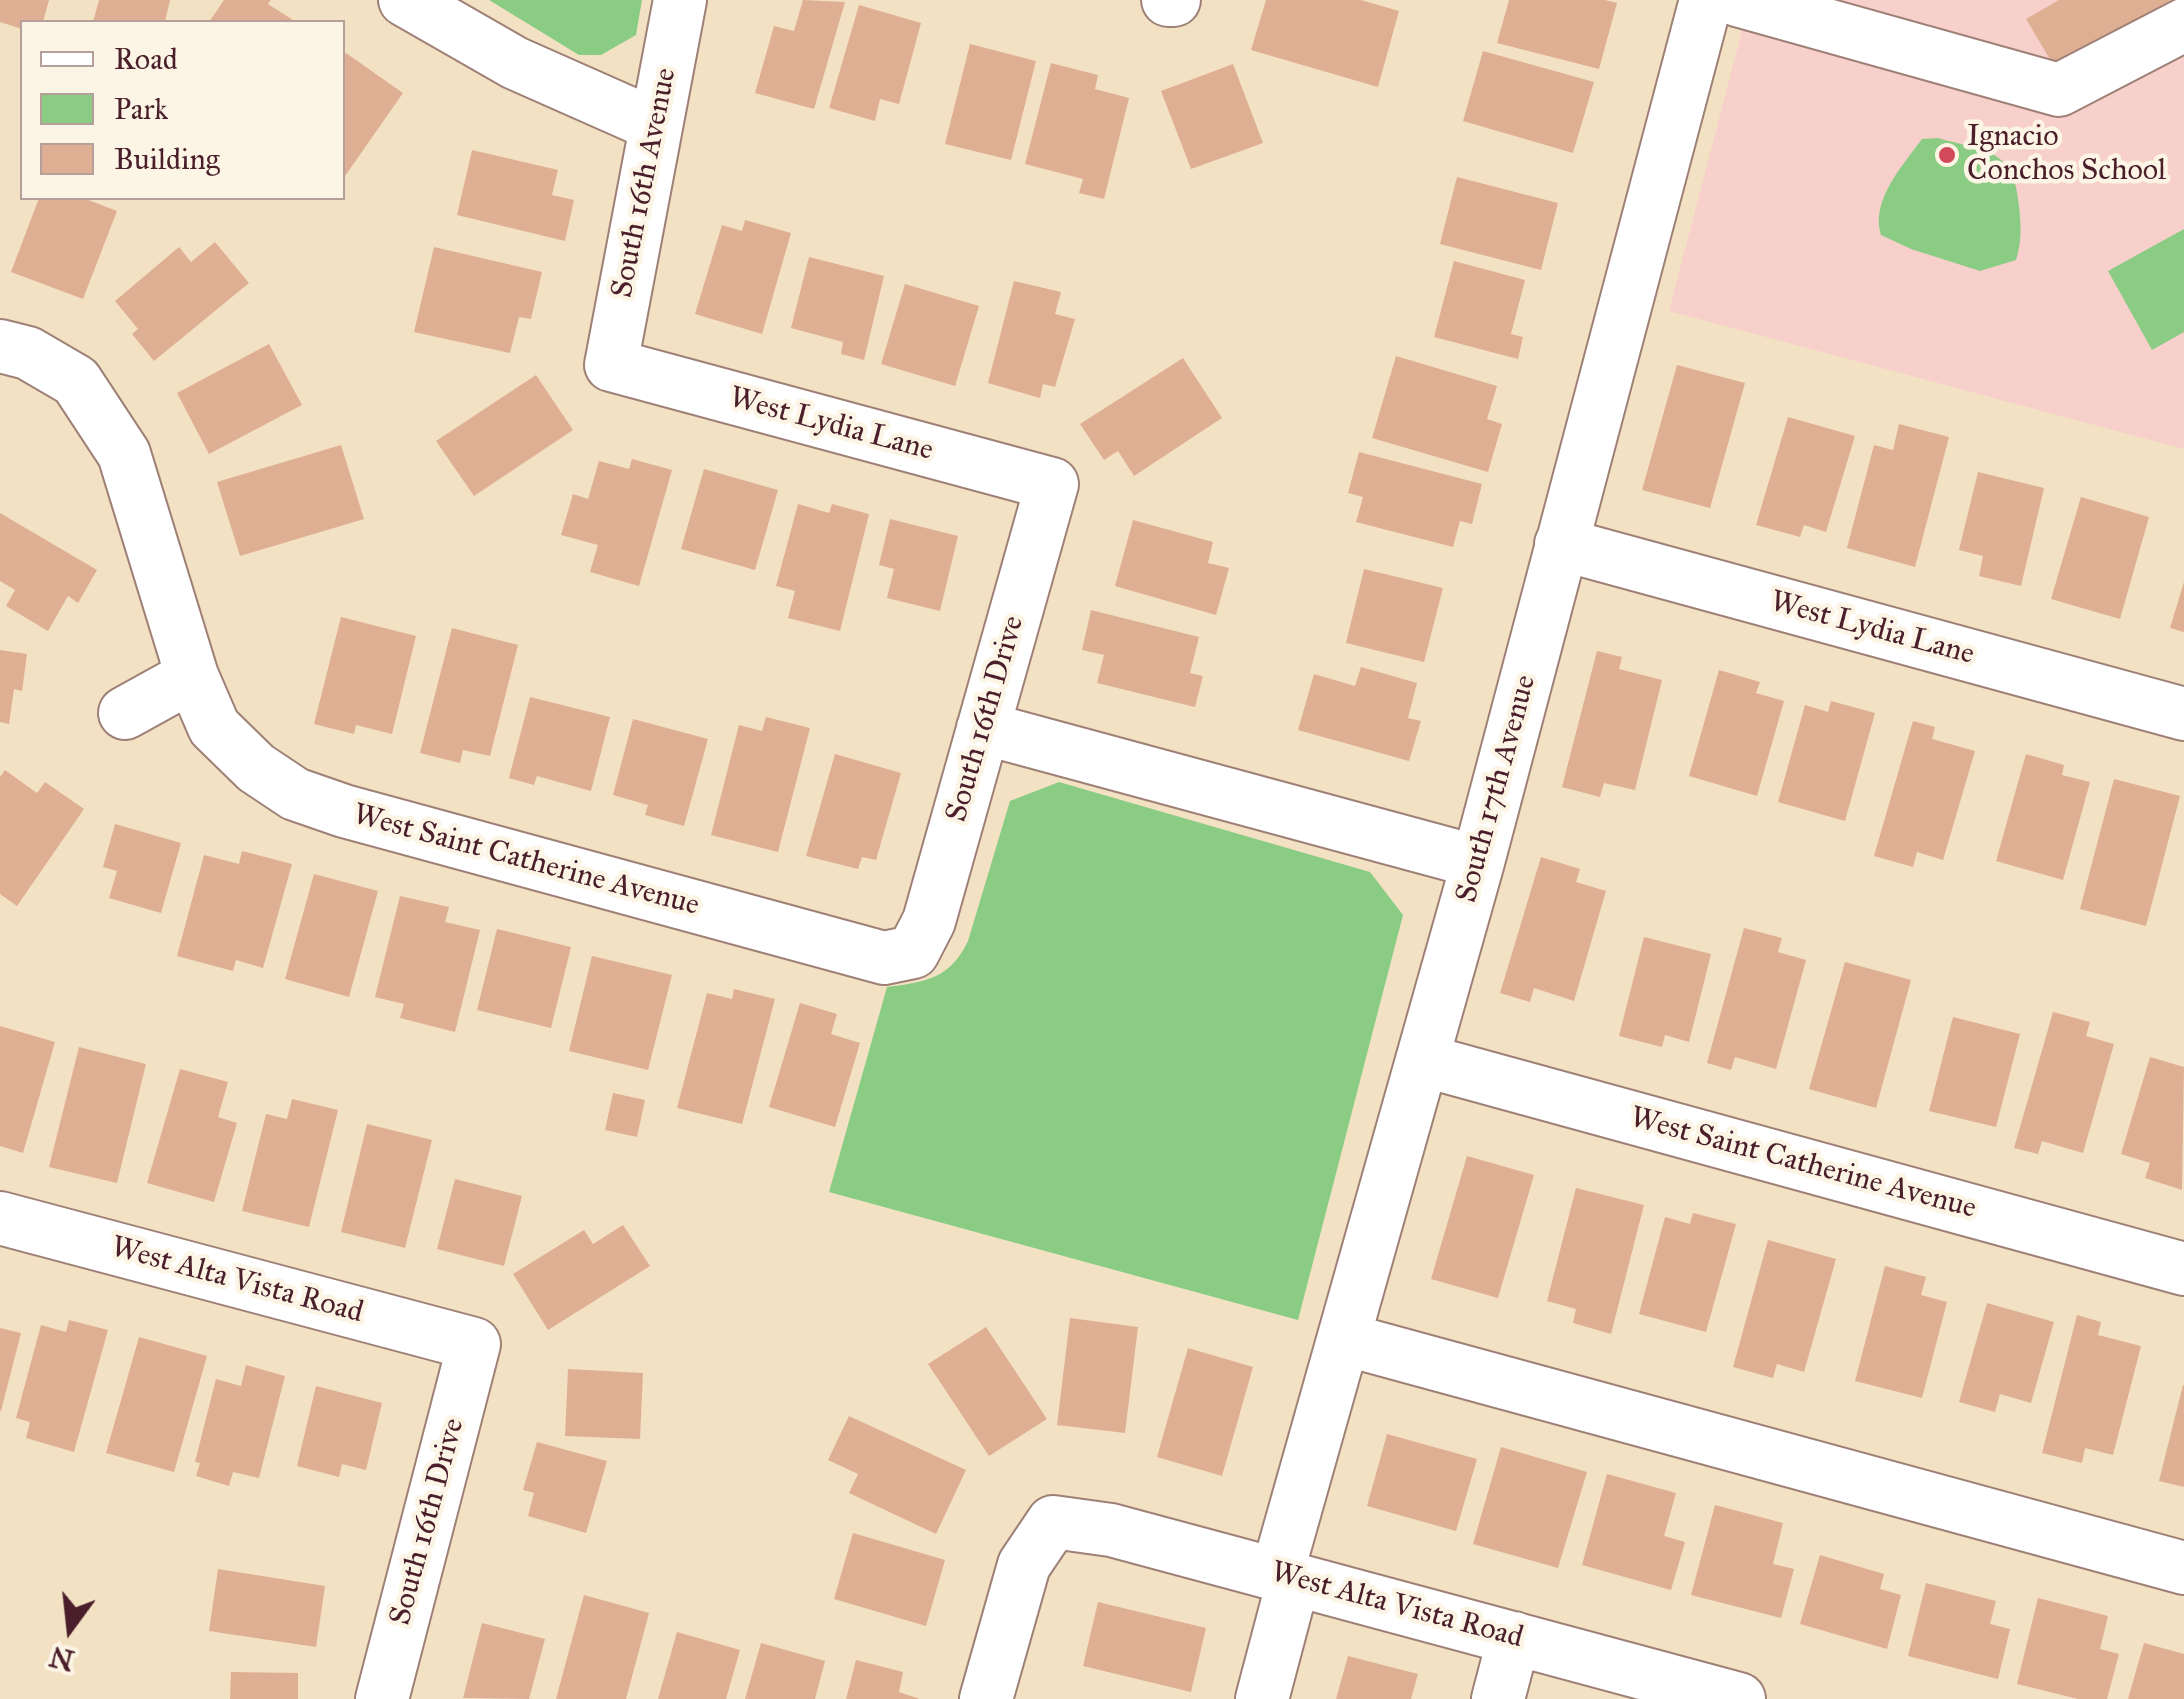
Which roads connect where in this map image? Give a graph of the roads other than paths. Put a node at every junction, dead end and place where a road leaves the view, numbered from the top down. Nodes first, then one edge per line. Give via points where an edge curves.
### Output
1 (404, 0) edge
2 (680, 0) edge
3 (1706, 0) edge
4 (1737, 0) edge
5 (2184, 25) edge
6 (656, 124) junction
7 (0, 346) edge
8 (610, 366) joint
9 (1052, 484) joint
10 (1561, 544) junction
11 (192, 676) junction
12 (125, 713) dead end
13 (2184, 714) edge
14 (983, 728) junction
15 (1478, 862) junction
16 (912, 952) joint
17 (1422, 1060) junction
18 (0, 1218) edge
19 (2184, 1269) edge
20 (1344, 1338) junction
21 (474, 1344) joint
22 (2184, 1568) edge
23 (1286, 1576) junction
24 (1514, 1638) junction
25 (382, 1699) edge
26 (986, 1699) edge
27 (1262, 1699) edge
28 (1498, 1699) edge
29 (1739, 1699) edge

1 - 6 street via 515,64
2 - 6 street, South 16th Avenue
3 - 10 street, South 17th Avenue
4 - 5 street via 2059,90
6 - 8 street, South 16th Avenue
7 - 11 street, West Saint Catherine Avenue via 28,353 76,381 124,454
8 - 9 street, West Lydia Lane
9 - 14 street, South 16th Drive
10 - 13 street, West Lydia Lane
10 - 15 street, South 17th Avenue
11 - 12 street
11 - 16 street, West Saint Catherine Avenue via 214,726 256,768 295,794 884,958
14 - 15 street
14 - 16 street, South 16th Drive via 930,921
15 - 17 street, South 17th Avenue
17 - 19 street, West Saint Catherine Avenue
17 - 20 street, South 17th Avenue
18 - 21 street, West Alta Vista Road
20 - 22 street
20 - 23 street, South 17th Avenue
21 - 25 street, South 16th Drive
23 - 24 street, West Alta Vista Road
23 - 26 street, West Alta Vista Road via 1112,1530 1054,1522 1024,1565
23 - 27 street, South 17th Avenue
24 - 28 street
24 - 29 street, West Alta Vista Road

